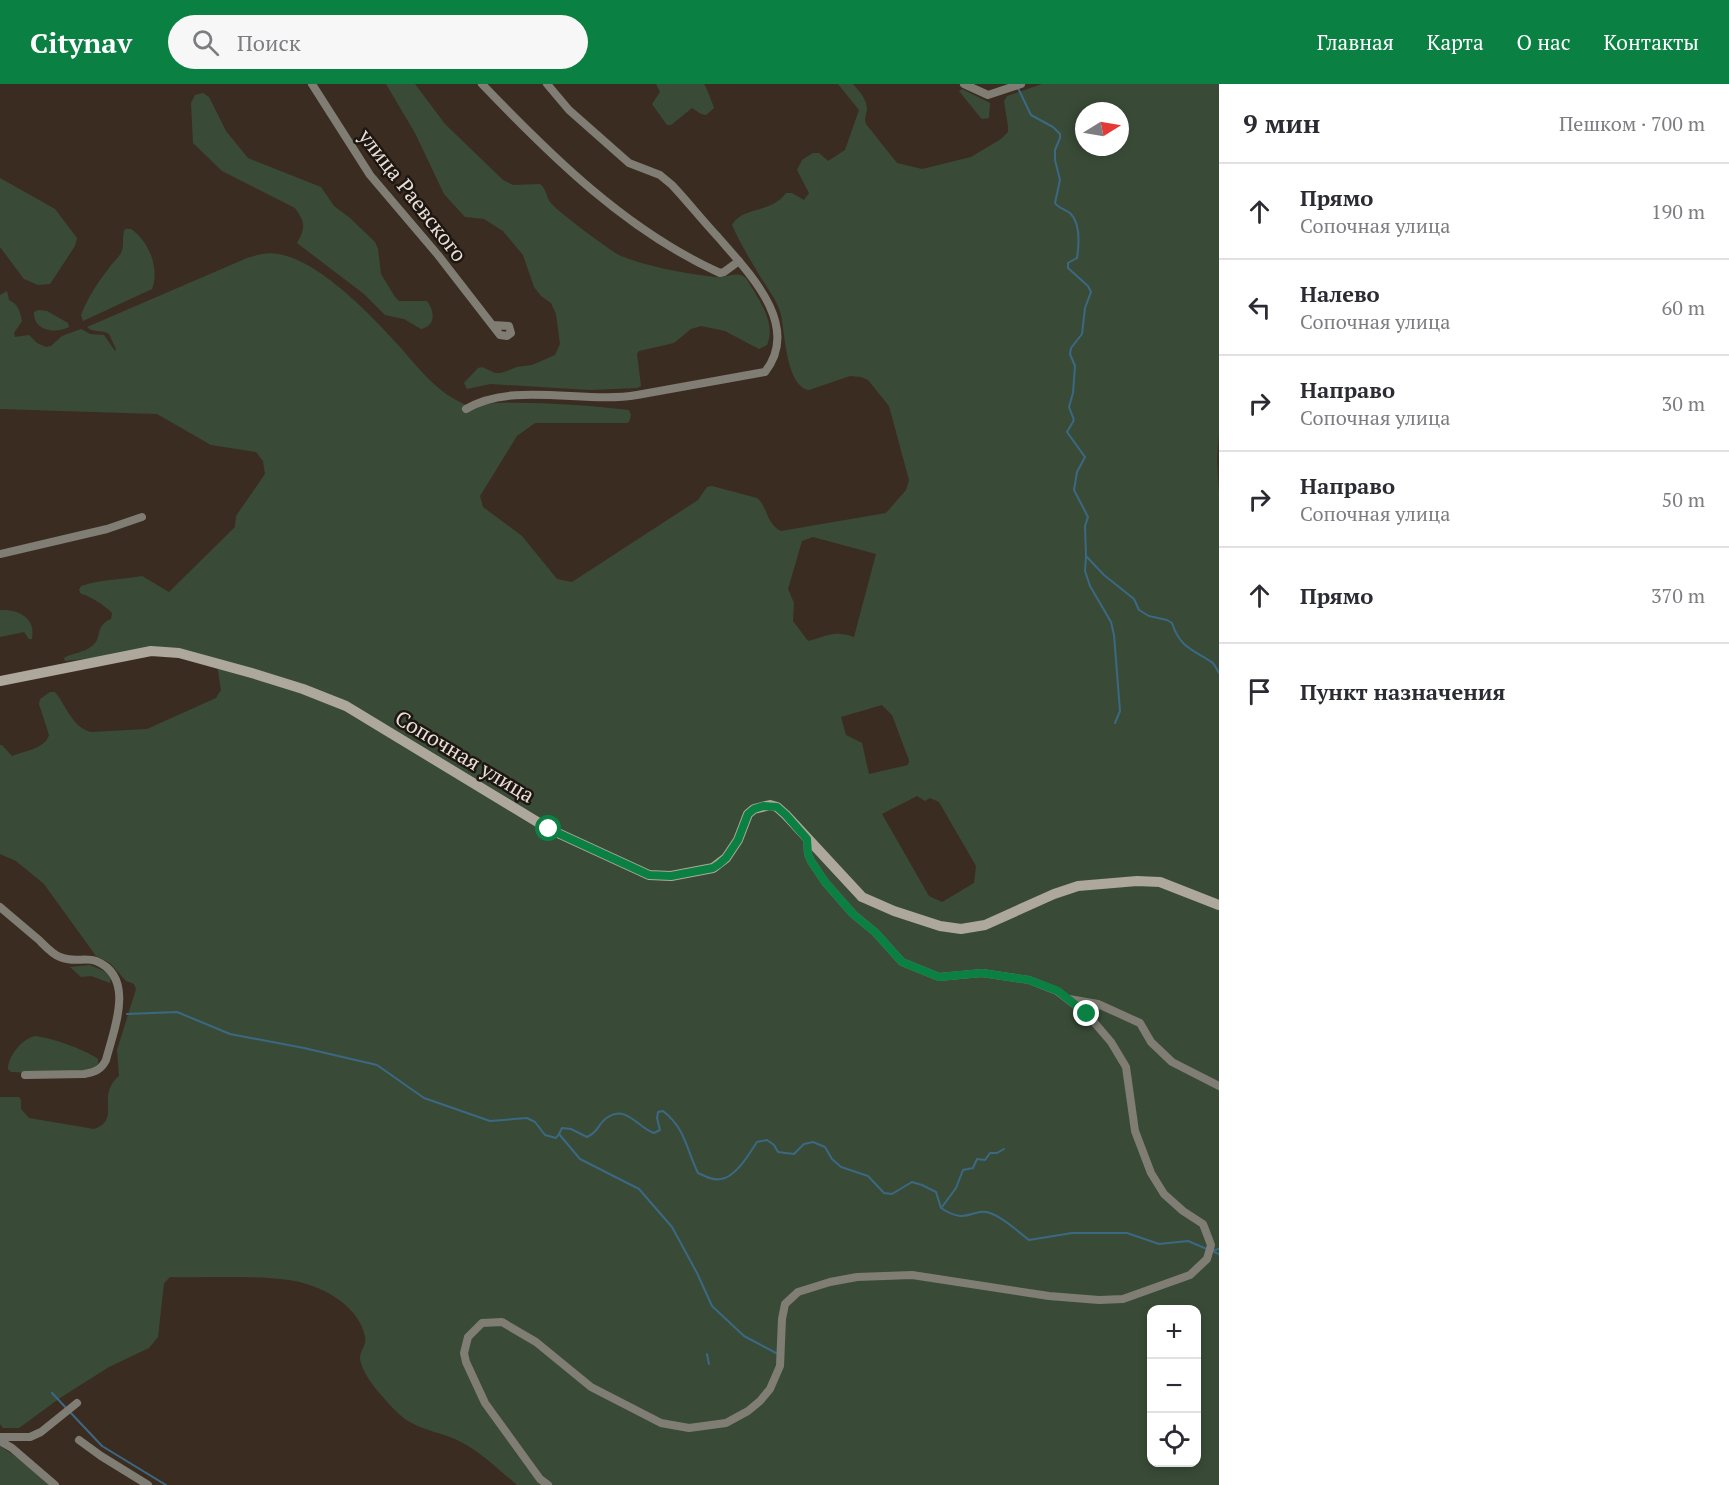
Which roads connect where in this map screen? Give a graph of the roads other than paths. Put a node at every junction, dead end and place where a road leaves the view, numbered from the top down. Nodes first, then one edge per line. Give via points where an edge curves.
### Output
1 (312, 84) edge
2 (482, 84) edge
3 (547, 84) edge
4 (964, 84) edge
5 (1017, 86) edge
6 (739, 261) junction
7 (493, 325) dead end
8 (466, 409) dead end
9 (142, 517) dead end
10 (0, 554) edge
11 (0, 681) edge
12 (807, 839) junction
13 (1219, 905) edge
14 (0, 907) edge
15 (1068, 999) junction
16 (26, 1075) dead end
17 (1219, 1086) edge
18 (77, 1403) dead end
19 (0, 1437) edge
20 (79, 1440) dead end
21 (0, 1441) edge
22 (55, 1485) edge
23 (148, 1485) edge
24 (548, 1485) edge

1 - 7 street, улица Раевского via 370,175
2 - 6 street via 581,181 644,229 720,273
3 - 6 street via 616,153 672,185
4 - 5 street via 988,95
6 - 8 street via 761,290 778,330 776,355 765,372 618,398 494,397
9 - 10 street
11 - 12 main road, Сопочная улица via 151,651 179,653 255,674 346,706 549,829 649,875 687,874 713,868 726,858 738,840 748,814 763,806 777,807
12 - 13 main road, Сопочная улица via 862,897 940,926 986,926 1078,886 1137,881 1160,882
12 - 15 street via 808,854 825,882 902,962 939,977 982,973 1029,980
14 - 16 street via 55,954 73,961 94,960 108,967 117,982 118,1011 102,1067 84,1074
15 - 17 street via 1098,1004 1140,1023 1151,1042 1172,1062
15 - 24 street via 1111,1042 1126,1067 1135,1131 1149,1169 1164,1194 1203,1224 1210,1245 1208,1259 1190,1275 1123,1299 1049,1296 912,1275 857,1277 819,1285 798,1292 785,1304 780,1366 760,1401 726,1423 689,1428 661,1423 591,1387 536,1342 502,1322 482,1323 468,1337 466,1362 485,1403
18 - 19 street via 30,1437
20 - 23 street
21 - 22 street

